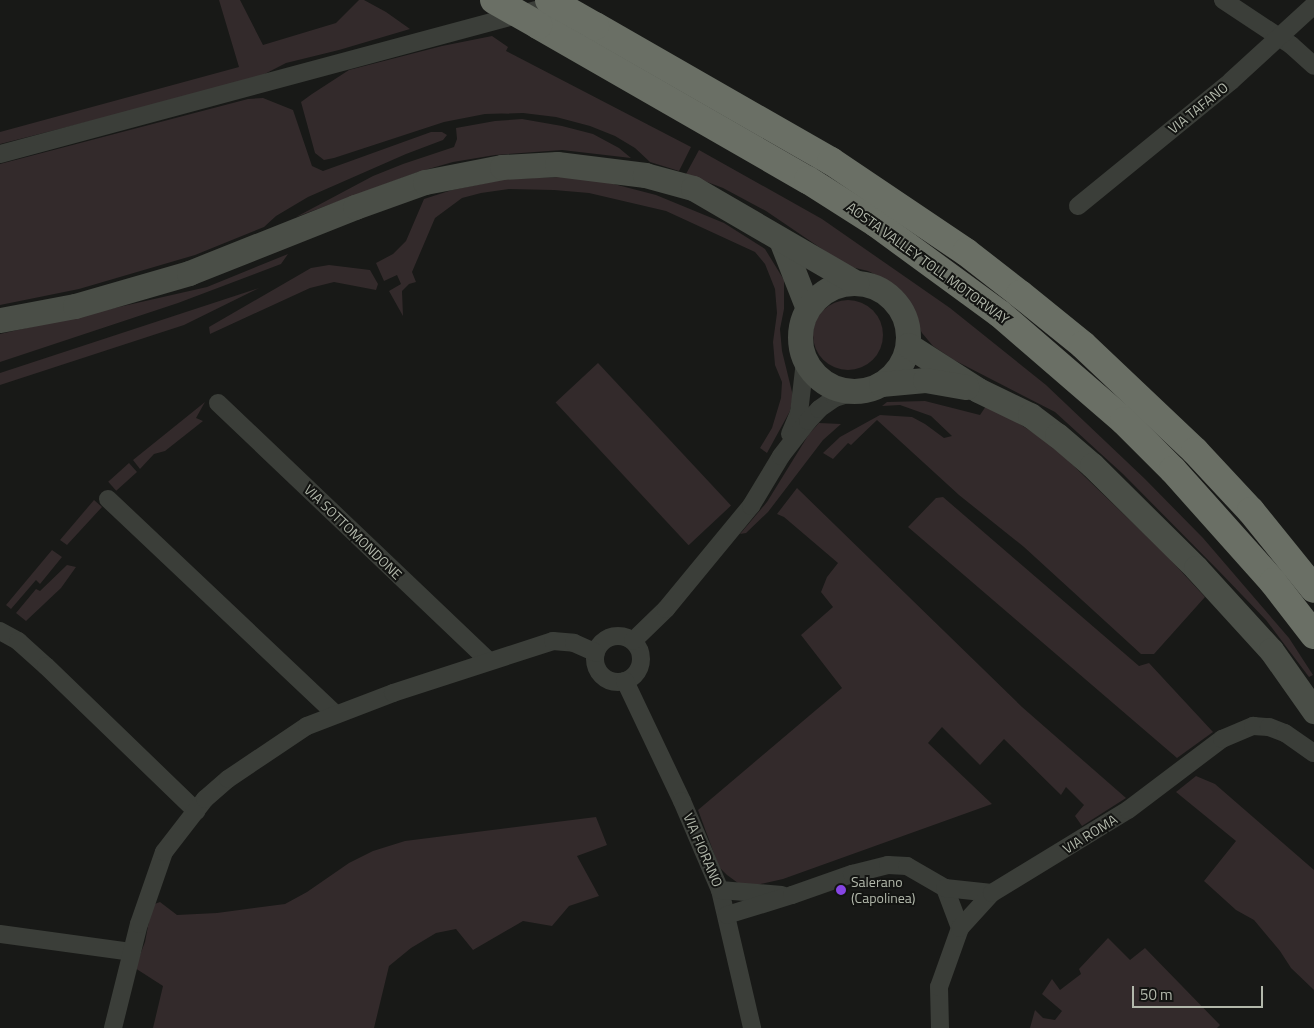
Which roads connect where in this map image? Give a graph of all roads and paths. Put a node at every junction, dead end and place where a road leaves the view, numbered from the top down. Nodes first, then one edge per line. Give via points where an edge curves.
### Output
1 (494, 0) edge
2 (550, 0) edge
3 (572, 0) edge
4 (1223, 0) edge
5 (1314, 5) edge
6 (1280, 37) junction
7 (1314, 66) edge
8 (0, 154) edge
9 (1078, 206) dead end
10 (781, 240) junction
11 (856, 283) junction
12 (807, 306) junction
13 (0, 320) edge
14 (908, 345) junction
15 (805, 361) junction
16 (881, 384) junction
17 (978, 390) junction
18 (853, 392) junction
19 (218, 403) dead end
20 (781, 456) junction
21 (108, 499) dead end
22 (1314, 589) edge
23 (0, 631) edge
24 (1314, 635) edge
25 (633, 641) junction
26 (596, 653) junction
27 (489, 661) junction
28 (625, 681) junction
29 (1314, 711) edge
30 (335, 714) junction
31 (1314, 753) edge
32 (196, 810) junction
33 (946, 888) junction
34 (720, 890) junction
35 (992, 894) junction
36 (792, 896) junction
37 (727, 915) junction
38 (960, 928) junction
39 (0, 934) edge
40 (131, 952) junction
41 (113, 1028) edge
42 (752, 1028) edge
43 (940, 1028) edge

1 - 24 highway, AOSTA VALLEY TOLL MOTORWAY, bridge via 808,180 877,224 1000,314 1111,409 1173,470 1273,582
2 - 22 highway, AOSTA VALLEY TOLL MOTORWAY, bridge via 831,161 966,252 1083,345 1195,451 1251,511
3 - 8 street
4 - 6 street
5 - 6 street, VIA TAFANO
6 - 7 street
6 - 9 street, VIA TAFANO via 1231,82
10 - 11 main road
10 - 12 main road
10 - 13 main road via 693,188 645,175 557,164 502,167 425,182 189,273 75,306
11 - 12 main road via 830,288
11 - 14 main road via 877,288 891,297 906,321
12 - 15 main road via 799,330
14 - 16 main road via 900,366
14 - 17 main road
15 - 18 main road via 820,380
15 - 20 street via 799,413
16 - 17 main road via 925,380
16 - 18 main road
17 - 29 main road via 1030,415 1092,465 1196,568 1271,650
18 - 20 street via 835,398 819,409
19 - 27 street, VIA SOTTOMONDONE
20 - 25 street via 750,506 666,608
21 - 30 street
23 - 32 street via 18,641 46,666
25 - 26 street via 622,636 611,637
25 - 28 street via 642,658 640,668
26 - 27 street via 574,643 553,641
26 - 28 street via 600,673 611,681
27 - 30 street
28 - 34 street, VIA FIORANO via 682,800
30 - 32 street via 307,726 271,748 223,783
31 - 35 street, VIA ROMA via 1285,733 1269,727 1253,726 1230,736 1128,810
32 - 40 street via 164,852
33 - 35 street
33 - 36 street via 907,866 888,865
33 - 38 street
34 - 36 street
34 - 37 street, VIA FIORANO
35 - 38 street, VIA ROMA
36 - 37 street
37 - 42 street, VIA FIORANO
38 - 43 street, VIA ROMA via 939,987
39 - 40 street
40 - 41 street

